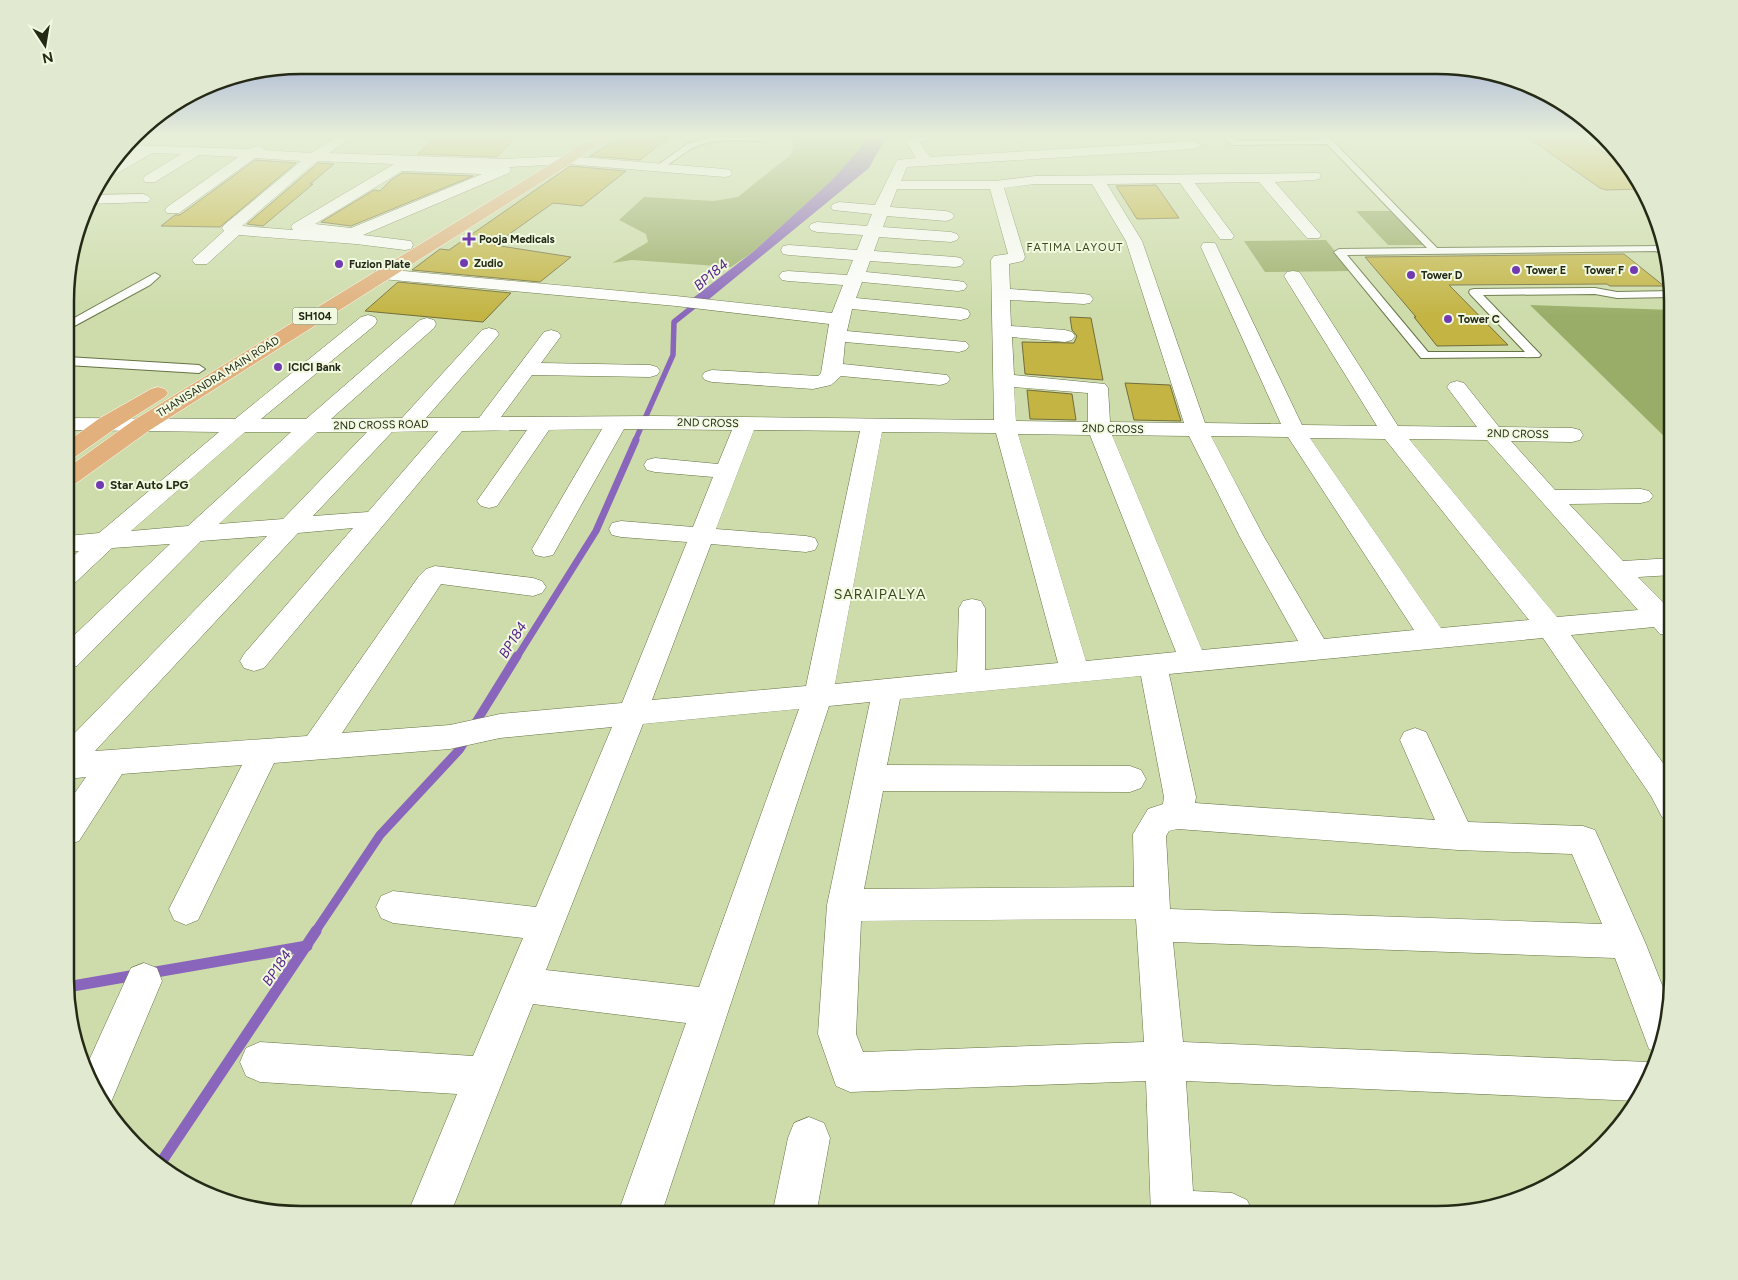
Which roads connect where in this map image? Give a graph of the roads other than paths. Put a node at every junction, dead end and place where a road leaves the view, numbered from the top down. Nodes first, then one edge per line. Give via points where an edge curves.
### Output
1 (192, 197) edge
2 (267, 197) edge
3 (349, 197) edge
4 (440, 197) edge
5 (484, 197) edge
6 (507, 197) edge
7 (887, 197) edge
8 (1000, 197) edge
9 (1107, 197) edge
10 (1194, 197) edge
11 (1279, 197) edge
12 (1383, 197) edge
13 (143, 199) dead end
14 (97, 200) edge
15 (839, 207) dead end
16 (174, 210) dead end
17 (882, 210) junction
18 (946, 216) dead end
19 (817, 227) dead end
20 (234, 231) junction
21 (873, 231) junction
22 (1313, 235) dead end
23 (951, 237) dead end
24 (405, 245) junction
25 (1658, 248) edge
26 (789, 250) dead end
27 (1435, 250) junction
28 (864, 256) junction
29 (201, 260) dead end
30 (955, 262) dead end
31 (382, 274) junction
32 (155, 276) dead end
33 (788, 276) dead end
34 (1293, 276) dead end
35 (855, 279) junction
36 (958, 286) dead end
37 (1001, 294) junction
38 (1664, 294) edge
39 (1084, 299) dead end
40 (961, 314) dead end
41 (840, 319) junction
42 (368, 321) dead end
43 (74, 324) edge
44 (427, 324) dead end
45 (1002, 332) junction
46 (489, 334) dead end
47 (551, 336) dead end
48 (1065, 336) dead end
49 (959, 346) dead end
50 (74, 361) edge
51 (199, 369) junction
52 (527, 369) junction
53 (832, 369) junction
54 (650, 371) dead end
55 (712, 376) dead end
56 (940, 379) dead end
57 (1003, 380) junction
58 (1457, 388) dead end
59 (635, 422) junction
60 (74, 424) edge
61 (108, 424) junction
62 (485, 424) junction
63 (542, 424) junction
64 (745, 424) junction
65 (142, 425) junction
66 (397, 425) junction
67 (455, 425) junction
68 (872, 425) junction
69 (238, 426) junction
70 (311, 426) junction
71 (1005, 428) junction
72 (1099, 429) junction
73 (1294, 430) junction
74 (1197, 431) junction
75 (1392, 433) junction
76 (1493, 434) junction
77 (1572, 435) dead end
78 (74, 447) edge
79 (655, 465) dead end
80 (726, 471) junction
81 (74, 474) edge
82 (1641, 496) dead end
83 (1549, 497) junction
84 (489, 501) dead end
85 (374, 519) junction
86 (290, 526) junction
87 (621, 529) dead end
88 (195, 533) junction
89 (701, 534) junction
90 (105, 541) junction
91 (74, 543) edge
92 (806, 544) dead end
93 (544, 549) dead end
94 (1664, 567) edge
95 (74, 570) edge
96 (1617, 570) junction
97 (533, 587) dead end
98 (972, 608) dead end
99 (1664, 621) edge
100 (1664, 624) edge
101 (1551, 628) junction
102 (1434, 639) junction
103 (1317, 650) junction
104 (74, 652) edge
105 (254, 661) dead end
106 (1193, 661) junction
107 (1153, 665) junction
108 (1075, 672) junction
109 (971, 682) junction
110 (887, 690) junction
111 (818, 696) junction
112 (632, 714) junction
113 (1415, 740) dead end
114 (316, 747) junction
115 (264, 751) junction
116 (74, 754) edge
117 (113, 763) junction
118 (74, 766) edge
119 (869, 778) junction
120 (1130, 779) dead end
121 (1664, 791) edge
122 (1178, 814) junction
123 (74, 821) edge
124 (1458, 836) junction
125 (844, 905) junction
126 (393, 907) dead end
127 (186, 909) dead end
128 (1152, 914) junction
129 (545, 924) junction
130 (1627, 942) junction
131 (144, 981) dead end
132 (521, 985) junction
133 (710, 1007) junction
134 (1660, 1026) edge
135 (1165, 1061) junction
136 (260, 1062) dead end
137 (484, 1076) junction
138 (1640, 1082) edge
139 (99, 1084) edge
140 (809, 1138) dead end
141 (432, 1206) edge
142 (642, 1206) edge
143 (796, 1206) edge
144 (1173, 1206) edge

1 - 16 street
2 - 20 street via 230,228
3 - 4 street via 299,227 354,233
5 - 24 main road, THANISANDRA MAIN ROAD / SH104
6 - 31 main road, THANISANDRA MAIN ROAD / SH104
7 - 17 street
8 - 37 street via 1018,257 1000,260
9 - 74 street via 1134,241
10 - 73 street via 1217,241
11 - 22 street
12 - 27 lane
13 - 14 street
15 - 17 street
17 - 18 street
17 - 21 street
19 - 21 street
20 - 24 street
20 - 29 street
21 - 23 street
21 - 28 street
24 - 51 main road, THANISANDRA MAIN ROAD / SH104
25 - 27 lane
26 - 28 street
27 - 38 lane via 1339,252 1425,356 1535,355 1474,292
28 - 30 street
28 - 35 street
31 - 41 street
31 - 65 main road, THANISANDRA MAIN ROAD / SH104
32 - 43 lane
33 - 35 street
34 - 75 street
35 - 36 street
35 - 41 street
37 - 39 street
37 - 45 street
40 - 41 street
41 - 49 street
41 - 53 street
42 - 69 street
44 - 70 street
45 - 48 street
45 - 57 street
46 - 66 street
47 - 52 street
50 - 51 lane
51 - 61 main road, THANISANDRA MAIN ROAD / SH104
52 - 54 street
52 - 62 street
53 - 55 street via 824,381 813,383
53 - 56 street
57 - 71 street
57 - 72 street via 1098,388
58 - 76 street
59 - 63 street, 2ND CROSS ROAD
59 - 64 street, 2ND CROSS
59 - 93 street
60 - 61 street, 2ND CROSS ROAD
61 - 65 street, 2ND CROSS ROAD
61 - 78 main road, THANISANDRA MAIN ROAD / SH104
62 - 63 street, 2ND CROSS ROAD
62 - 67 street, 2ND CROSS ROAD
63 - 84 street
64 - 68 street, 2ND CROSS
64 - 80 street
65 - 69 street, 2ND CROSS ROAD
65 - 81 main road, THANISANDRA MAIN ROAD / SH104
66 - 67 street, 2ND CROSS ROAD
66 - 70 street, 2ND CROSS ROAD
66 - 86 street
67 - 85 street
68 - 71 street, 2ND CROSS
68 - 111 street
69 - 70 street, 2ND CROSS ROAD
69 - 90 street
70 - 88 street
71 - 72 street, 2ND CROSS
71 - 108 street
72 - 74 street, 2ND CROSS
72 - 106 street
73 - 74 street, 2ND CROSS
73 - 75 street, 2ND CROSS
73 - 102 street
74 - 103 street via 1252,537
75 - 76 street, 2ND CROSS
75 - 101 street
76 - 77 street, 2ND CROSS
76 - 83 street
79 - 80 street
80 - 89 street
82 - 83 street
83 - 96 street
85 - 86 street
85 - 105 street
86 - 88 street
86 - 116 street
87 - 89 street
88 - 90 street
88 - 104 street
89 - 92 street
89 - 112 street
90 - 91 street
90 - 95 street
94 - 96 street
96 - 99 street
97 - 114 street via 435,575
98 - 109 street
100 - 101 street
101 - 102 street
101 - 121 street
102 - 103 street
103 - 106 street
106 - 107 street
107 - 108 street
107 - 122 street via 1180,797
108 - 109 street
109 - 110 street
110 - 111 street
110 - 119 street
111 - 112 street
111 - 133 street
112 - 114 street via 500,726 450,737
112 - 129 street
113 - 124 street
114 - 115 street
115 - 117 street
115 - 127 street
117 - 118 street
117 - 123 street
119 - 120 street
119 - 125 street
122 - 124 street
122 - 128 street via 1159,820 1149,834
124 - 130 street via 1583,840
125 - 128 street
125 - 135 street via 837,1034 850,1072
126 - 129 street
128 - 130 street
128 - 135 street
129 - 132 street
130 - 134 street
131 - 139 street
132 - 133 street
132 - 137 street
133 - 142 street
135 - 138 street
135 - 144 street
136 - 137 street
137 - 141 street
140 - 143 street

